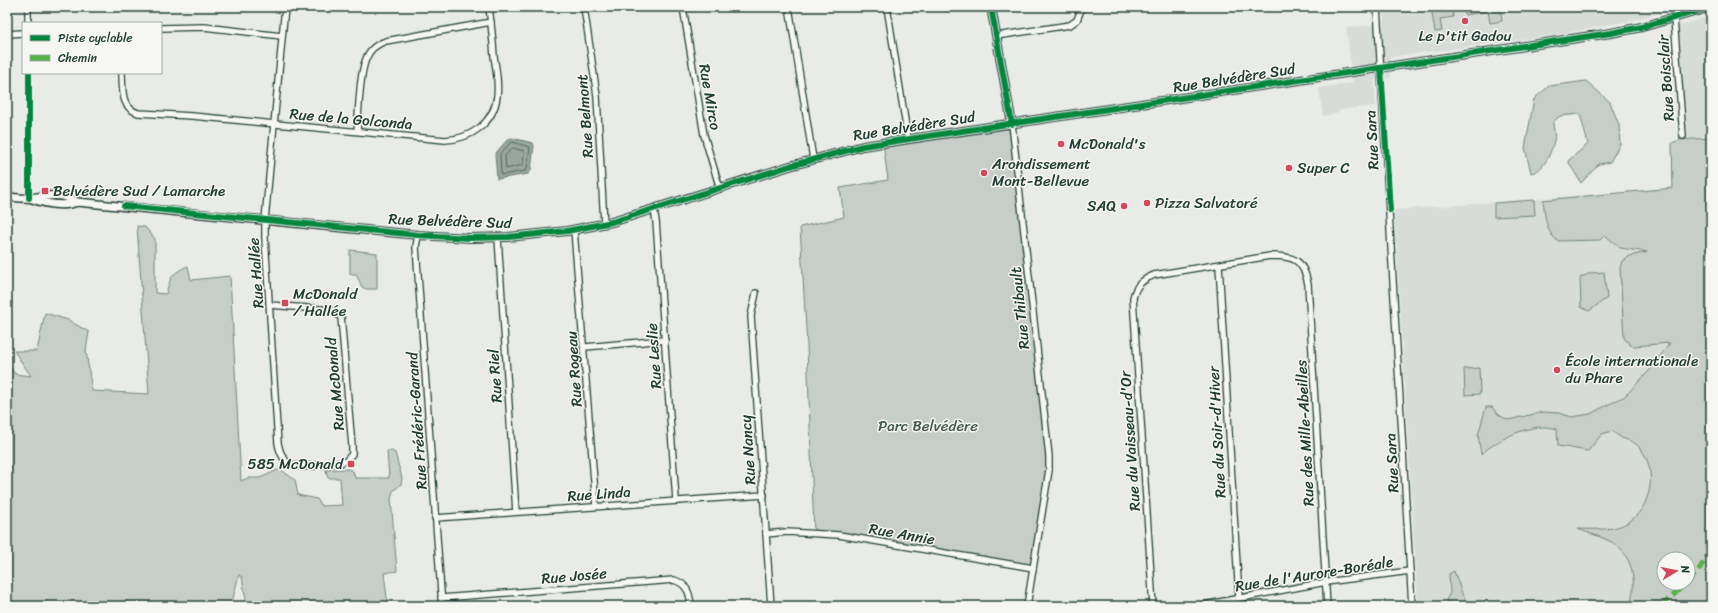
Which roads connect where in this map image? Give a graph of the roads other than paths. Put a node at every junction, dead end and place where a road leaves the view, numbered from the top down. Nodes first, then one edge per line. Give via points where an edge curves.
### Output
1 (28, 7) edge
2 (285, 7) edge
3 (489, 7) edge
4 (584, 7) edge
5 (683, 7) edge
6 (789, 7) edge
7 (887, 7) edge
8 (991, 7) edge
9 (1082, 7) edge
10 (1377, 7) edge
11 (1711, 7) edge
12 (1674, 18) junction
13 (28, 22) edge
14 (490, 22) junction
15 (162, 28) edge
16 (22, 33) edge
17 (7, 34) edge
18 (282, 36) junction
19 (996, 36) junction
20 (1381, 68) junction
21 (29, 74) edge
22 (122, 74) edge
23 (274, 123) junction
24 (1012, 124) junction
25 (356, 131) junction
26 (1683, 136) dead end
27 (908, 139) junction
28 (813, 159) junction
29 (720, 189) junction
30 (7, 197) edge
31 (29, 198) junction
32 (654, 210) junction
33 (265, 220) junction
34 (604, 224) junction
35 (574, 230) junction
36 (418, 234) junction
37 (498, 238) junction
38 (1219, 265) junction
39 (756, 293) dead end
40 (270, 306) junction
41 (665, 340) junction
42 (585, 347) junction
43 (287, 463) joint
44 (764, 495) junction
45 (676, 500) junction
46 (596, 506) junction
47 (516, 512) junction
48 (436, 518) junction
49 (766, 534) junction
50 (1033, 568) junction
51 (1410, 571) junction
52 (1326, 582) junction
53 (441, 598) junction
54 (1239, 598) junction
55 (442, 606) edge
56 (691, 606) edge
57 (771, 606) edge
58 (1027, 606) edge
59 (1153, 606) edge
60 (1198, 606) edge
61 (1327, 606) edge
62 (1412, 606) edge

1 - 13 street
2 - 18 street, Rue Hallée
3 - 14 street, Rue de la Golconda
4 - 34 street, Rue Belmont via 597,96
5 - 29 street, Rue Mirco via 704,135
6 - 28 street
7 - 27 street
8 - 19 street, Rue Thibault
9 - 19 street via 1077,20 1070,25
10 - 20 street, Rue Sara
11 - 12 street, Rue Belvédère Sud
12 - 20 street, Rue Belvédère Sud via 1611,33
12 - 26 street, Rue Boisclair
14 - 25 street via 376,45 368,54 364,66
14 - 25 street, Rue de la Golconda via 497,97 489,118 479,129 452,140
15 - 18 street via 204,27
16 - 17 street
18 - 23 street, Rue Hallée
19 - 24 street, Rue Thibault
20 - 24 street, Rue Belvédère Sud
20 - 51 street, Rue Sara
21 - 31 street
22 - 23 street, Rue de la Golconda via 124,102 138,113
23 - 25 street, Rue de la Golconda
23 - 33 street, Rue Hallée
24 - 27 street, Rue Belvédère Sud
24 - 50 street, Rue Thibault via 1049,456
27 - 28 street, Rue Belvédère Sud via 864,146
28 - 29 street, Rue Belvédère Sud
29 - 32 street, Rue Belvédère Sud
30 - 31 street, Rue Belvédère Sud
31 - 33 street, Rue Belvédère Sud via 44,195 70,197 77,202
32 - 34 street, Rue Belvédère Sud
32 - 41 street, Rue Leslie
33 - 36 street, Rue Belvédère Sud
33 - 40 street, Rue Hallée
34 - 35 street, Rue Belvédère Sud
35 - 37 street, Rue Belvédère Sud
35 - 42 street, Rue Rogeau
36 - 37 street, Rue Belvédère Sud
36 - 48 street, Rue Frédéric-Garand via 416,247
37 - 47 street, Rue Riel
38 - 52 street, Rue des Mille-Abeilles via 1270,256 1290,257 1303,267 1308,284
38 - 54 street, Rue du Soir-d'Hiver
38 - 59 street, Rue du Vaisseau-d'Or via 1161,273 1145,278 1133,298
39 - 44 street, Rue Nancy via 751,316
40 - 43 street, Rue Hallée via 278,443 280,453
40 - 43 street, Rue McDonald via 331,310 341,317 343,324 352,454 342,463 298,467
41 - 42 street
41 - 45 street, Rue Leslie
42 - 46 street, Rue Rogeau
44 - 45 street, Rue Linda
44 - 49 street, Rue Nancy
45 - 46 street, Rue Linda
46 - 47 street, Rue Linda
47 - 48 street, Rue Linda
48 - 53 street, Rue Frédéric-Garand
49 - 50 street, Rue Annie via 786,532 838,535
49 - 57 street, Rue Nancy
50 - 58 street, Rue Thibault
51 - 52 street, Rue de l'Aurore-Boréale
51 - 62 street, Rue Sara
52 - 54 street, Rue de l'Aurore-Boréale
52 - 61 street, Rue des Mille-Abeilles
53 - 55 street, Rue Frédéric-Garand
53 - 56 street, Rue Josée via 674,580 686,586
54 - 60 street, Rue de l'Aurore-Boréale

